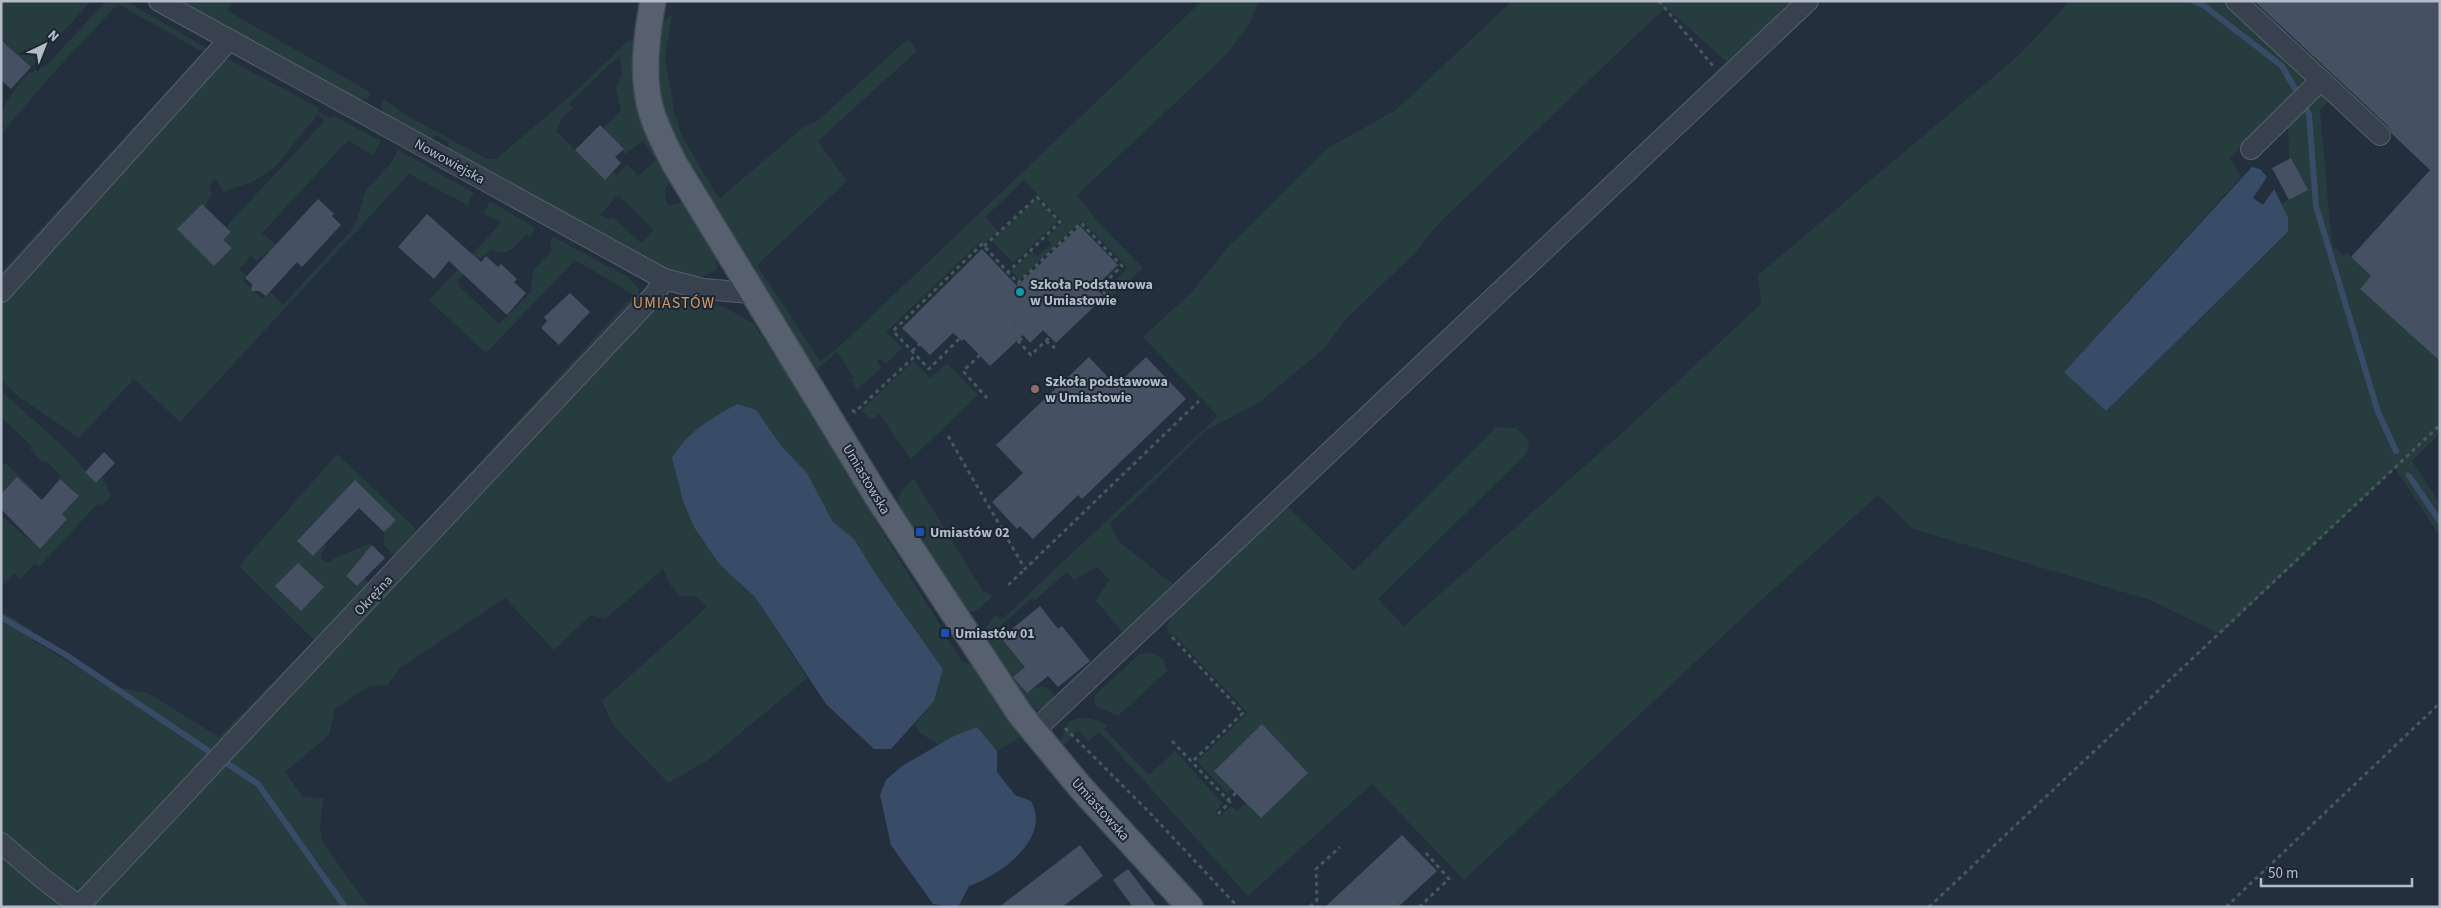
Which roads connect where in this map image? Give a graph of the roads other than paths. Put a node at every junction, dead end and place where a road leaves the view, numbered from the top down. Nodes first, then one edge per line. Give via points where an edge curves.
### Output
1 (159, 1) edge
2 (653, 1) edge
3 (1808, 1) edge
4 (2236, 1) edge
5 (229, 40) junction
6 (2321, 80) junction
7 (2380, 135) dead end
8 (2251, 149) dead end
9 (664, 279) junction
10 (1, 292) edge
11 (751, 293) junction
12 (1034, 731) junction
13 (1, 843) edge
14 (79, 906) edge
15 (1190, 907) edge

1 - 5 street, Nowowiejska
2 - 11 main road, Umiastowska via 646,66 648,102 674,163
3 - 12 street
4 - 6 street
5 - 9 street, Nowowiejska
5 - 10 street
6 - 7 street
6 - 8 street
9 - 11 street, Nowowiejska via 703,289
9 - 14 street, Okrężna via 648,301
11 - 12 main road, Umiastowska via 915,556
12 - 15 main road, Umiastowska via 1081,788
13 - 14 street

